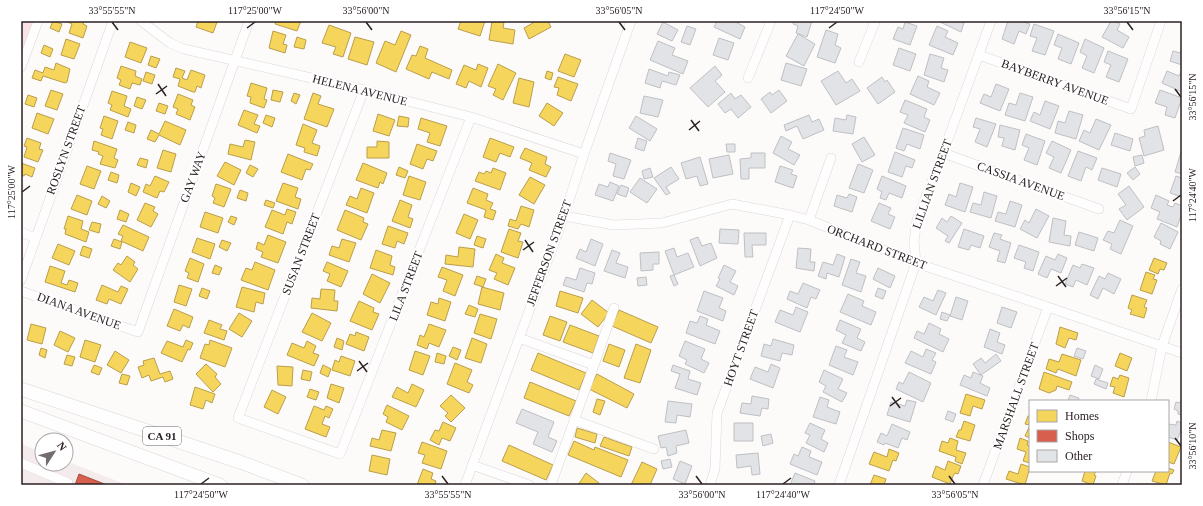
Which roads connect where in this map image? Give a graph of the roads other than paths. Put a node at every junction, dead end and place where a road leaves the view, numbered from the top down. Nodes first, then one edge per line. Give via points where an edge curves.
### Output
1 (38, 21) edge
2 (113, 21) edge
3 (141, 21) edge
4 (249, 21) edge
5 (631, 21) edge
6 (771, 21) edge
7 (872, 21) edge
8 (991, 21) edge
9 (1161, 21) edge
10 (24, 47) edge
11 (979, 56) junction
12 (235, 60) junction
13 (859, 62) dead end
14 (21, 67) edge
15 (748, 78) dead end
16 (364, 90) junction
17 (472, 117) junction
18 (943, 153) junction
19 (584, 154) junction
20 (831, 158) dead end
21 (1099, 209) dead end
22 (790, 215) junction
23 (564, 216) junction
24 (809, 220) junction
25 (21, 232) edge
26 (35, 238) junction
27 (916, 263) junction
28 (21, 280) edge
29 (1182, 289) edge
30 (21, 291) edge
31 (1048, 307) junction
32 (614, 308) dead end
33 (138, 332) joint
34 (519, 338) junction
35 (1162, 346) junction
36 (1182, 353) edge
37 (594, 365) junction
38 (21, 389) edge
39 (1151, 400) edge
40 (21, 411) edge
41 (574, 420) junction
42 (654, 449) dead end
43 (340, 454) joint
44 (21, 463) edge
45 (472, 465) junction
46 (1126, 472) edge
47 (68, 485) edge
48 (220, 485) edge
49 (302, 485) edge
50 (465, 485) edge
51 (529, 485) edge
52 (551, 485) edge
53 (710, 485) edge
54 (838, 485) edge
55 (983, 485) edge
56 (1122, 485) edge

1 - 10 street
2 - 26 street, ROSLYN STREET
3 - 12 street, HELENA AVENUE via 170,43 184,49
4 - 12 street, GAY WAY
5 - 19 street, JEFFERSON STREET
6 - 15 street
7 - 13 street via 875,22
8 - 11 street, LILLIAN STREET
9 - 11 street, BAYBERRY AVENUE via 1131,109
10 - 14 street
11 - 18 street, LILLIAN STREET
12 - 16 street, HELENA AVENUE
12 - 33 street, GAY WAY
16 - 17 street, HELENA AVENUE
16 - 43 street, SUSAN STREET via 238,418
17 - 19 street, HELENA AVENUE
17 - 43 street, LILA STREET
18 - 21 street, CASSIA AVENUE
18 - 27 street, LILLIAN STREET via 917,220 914,241
19 - 23 street, JEFFERSON STREET
20 - 24 street
22 - 23 street, ORCHARD STREET via 732,204 662,223 614,225
22 - 24 street, ORCHARD STREET
22 - 53 street, HOYT STREET via 717,413 715,468
23 - 34 street, JEFFERSON STREET
24 - 27 street, ORCHARD STREET
25 - 26 street
26 - 28 street, ROSLYN STREET
27 - 31 street, ORCHARD STREET
27 - 54 street, LILLIAN STREET
29 - 35 street
30 - 33 street, DIANA AVENUE
31 - 35 street, ORCHARD STREET
31 - 55 street, MARSHALL STREET
32 - 37 street
34 - 37 street
34 - 45 street, JEFFERSON STREET
35 - 36 street, ORCHARD STREET
35 - 39 street
37 - 41 street
38 - 49 highway, CA 91
40 - 48 highway, CA 91
41 - 42 street
41 - 52 street
44 - 47 street
45 - 50 street, JEFFERSON STREET
45 - 51 street
46 - 56 street

